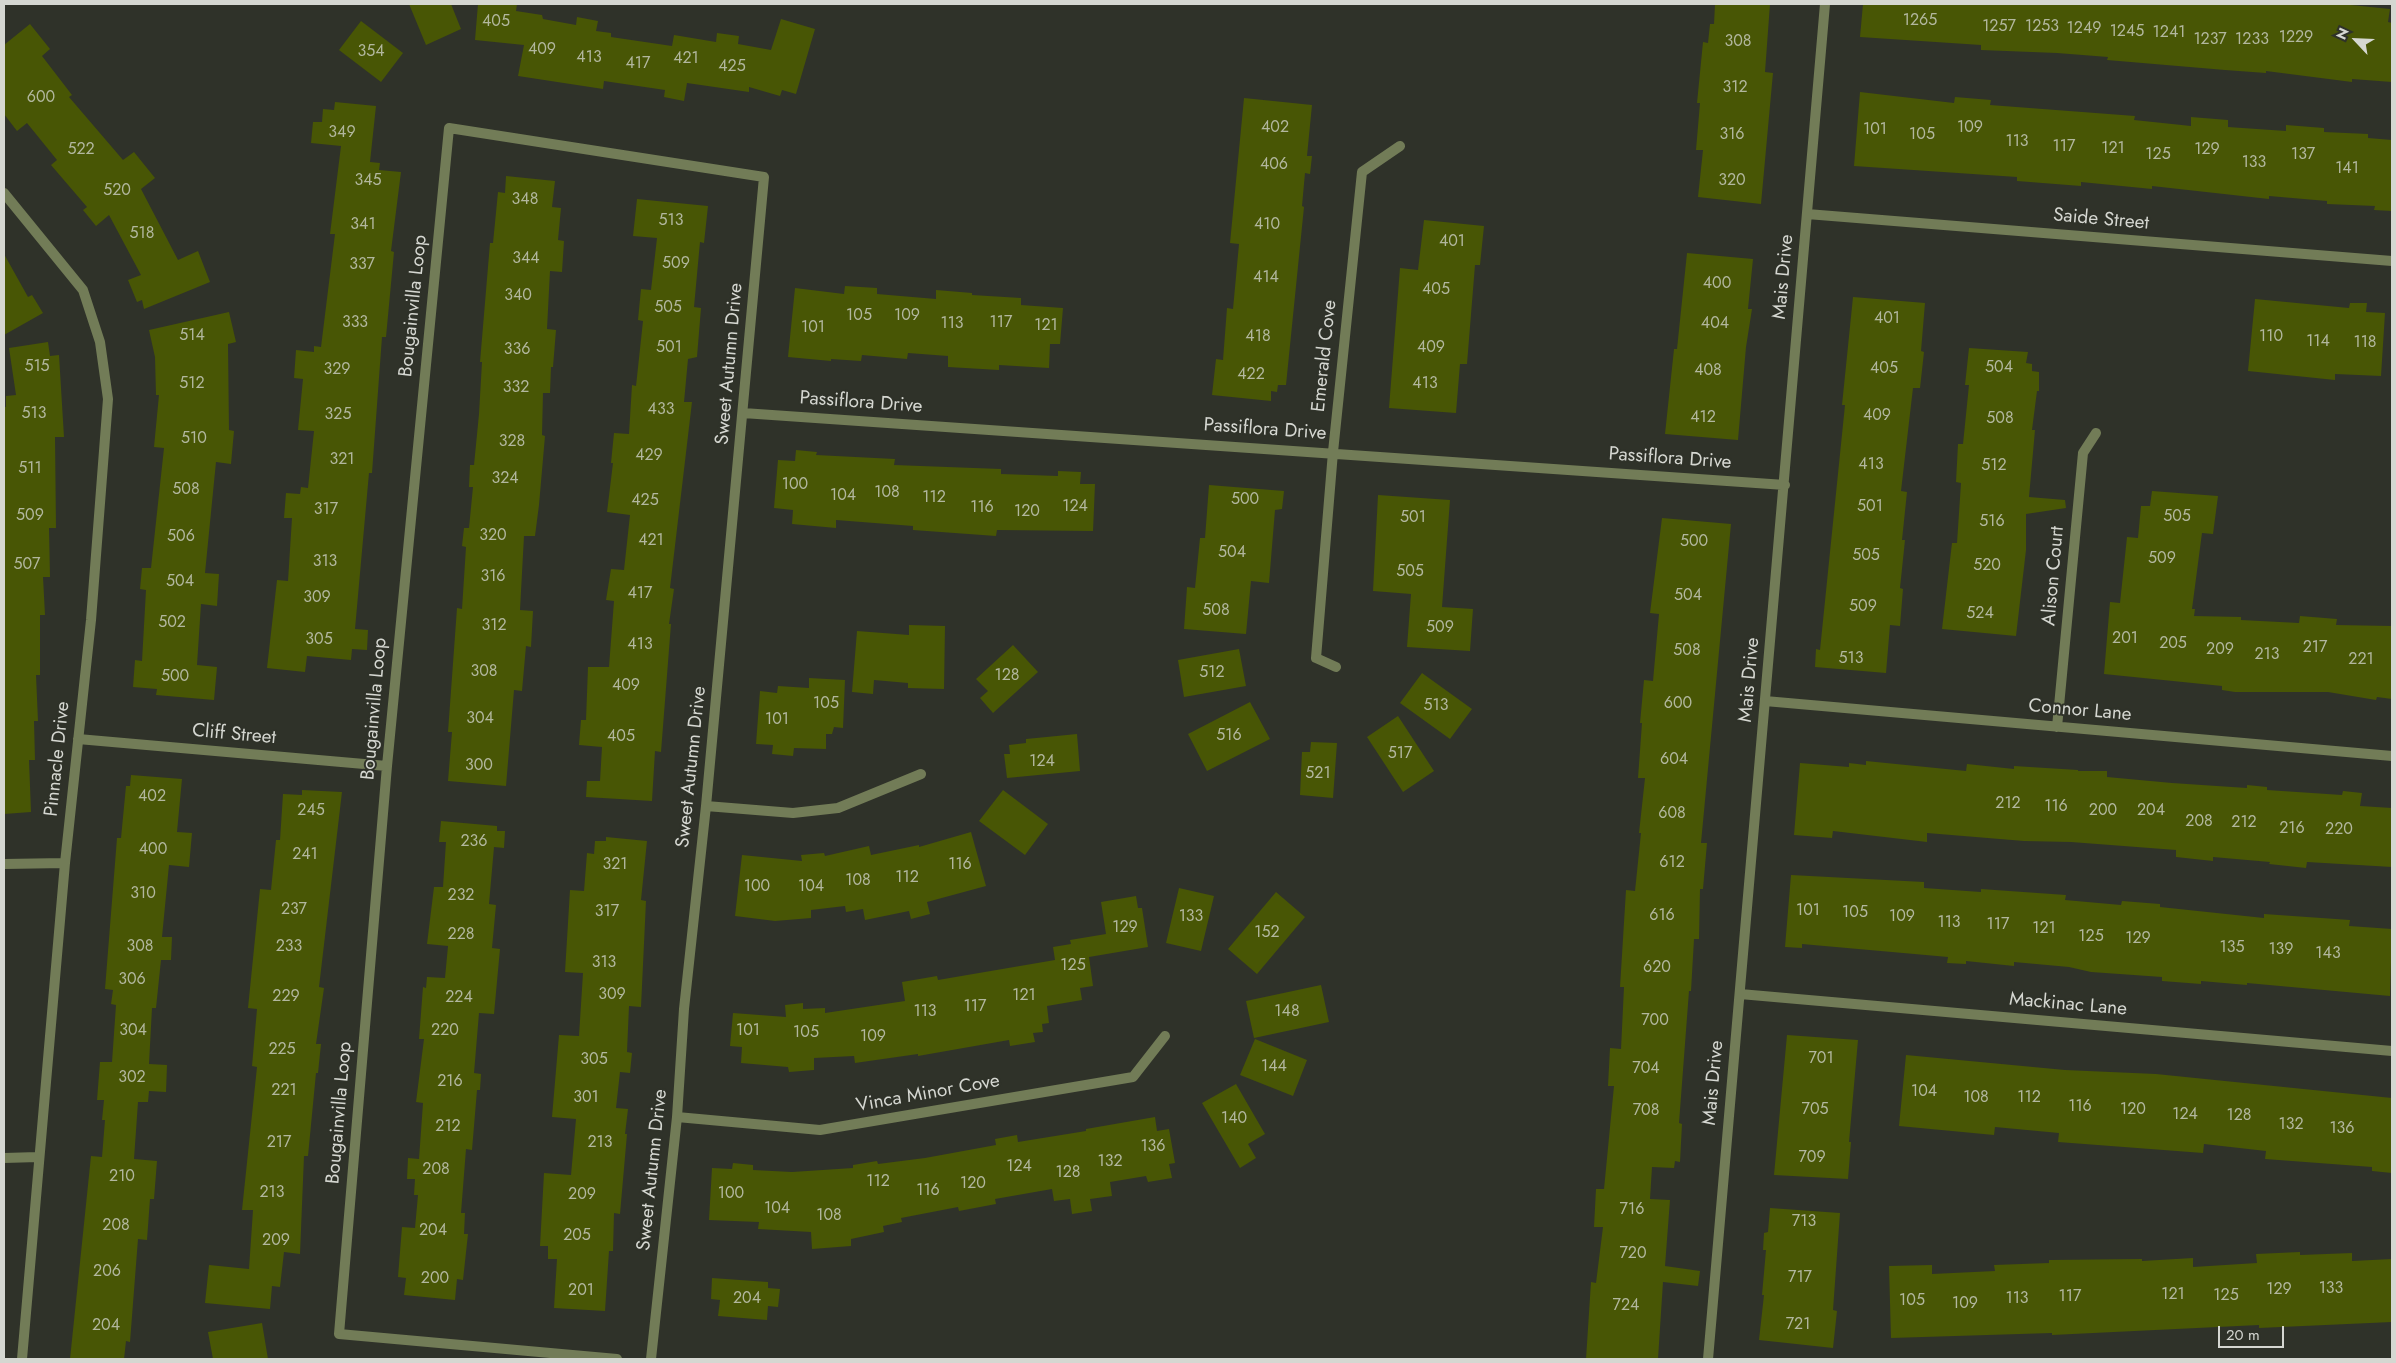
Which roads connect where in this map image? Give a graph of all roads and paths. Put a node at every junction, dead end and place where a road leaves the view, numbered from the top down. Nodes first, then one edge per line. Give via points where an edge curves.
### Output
1 (1825, 4) edge
2 (1400, 146) dead end
3 (764, 177) joint
4 (4, 193) edge
5 (1807, 214) junction
6 (2392, 261) edge
7 (744, 413) junction
8 (2096, 433) dead end
9 (1333, 452) junction
10 (1785, 485) junction
11 (1336, 667) dead end
12 (1765, 701) junction
13 (2057, 726) junction
14 (78, 739) junction
15 (2392, 756) edge
16 (387, 766) junction
17 (921, 774) dead end
18 (706, 806) junction
19 (65, 863) junction
20 (4, 864) edge
21 (1740, 994) junction
22 (1165, 1036) dead end
23 (2392, 1051) edge
24 (677, 1117) junction
25 (38, 1157) junction
26 (4, 1158) edge
27 (22, 1359) edge
28 (618, 1359) edge
29 (651, 1359) edge
30 (1708, 1359) edge

1 - 5 street, Mais Drive
2 - 9 street, Emerald Cove via 1362,172
3 - 7 street, Sweet Autumn Drive
3 - 16 street, Bougainvilla Loop via 449,128
4 - 14 street, Pinnacle Drive via 83,290 100,342 108,399 93,600
5 - 6 street, Saide Street
5 - 10 street, Mais Drive
7 - 9 street, Passiflora Drive
7 - 18 street, Sweet Autumn Drive
8 - 13 street, Alison Court via 2083,453
9 - 10 street, Passiflora Drive
9 - 11 street, Emerald Cove via 1316,658
10 - 12 street, Mais Drive
12 - 13 street, Connor Lane
12 - 21 street, Mais Drive
13 - 15 street, Connor Lane
14 - 16 street, Cliff Street
14 - 19 street, Pinnacle Drive
16 - 28 street, Bougainvilla Loop via 339,1334
17 - 18 street via 838,808 793,813
18 - 24 street, Sweet Autumn Drive via 684,1009
19 - 20 street
19 - 25 street, Pinnacle Drive
21 - 23 street, Mackinac Lane
21 - 30 street, Mais Drive
22 - 24 street, Vinca Minor Cove via 1133,1077 820,1130
24 - 29 street, Sweet Autumn Drive
25 - 26 street
25 - 27 street, Pinnacle Drive

